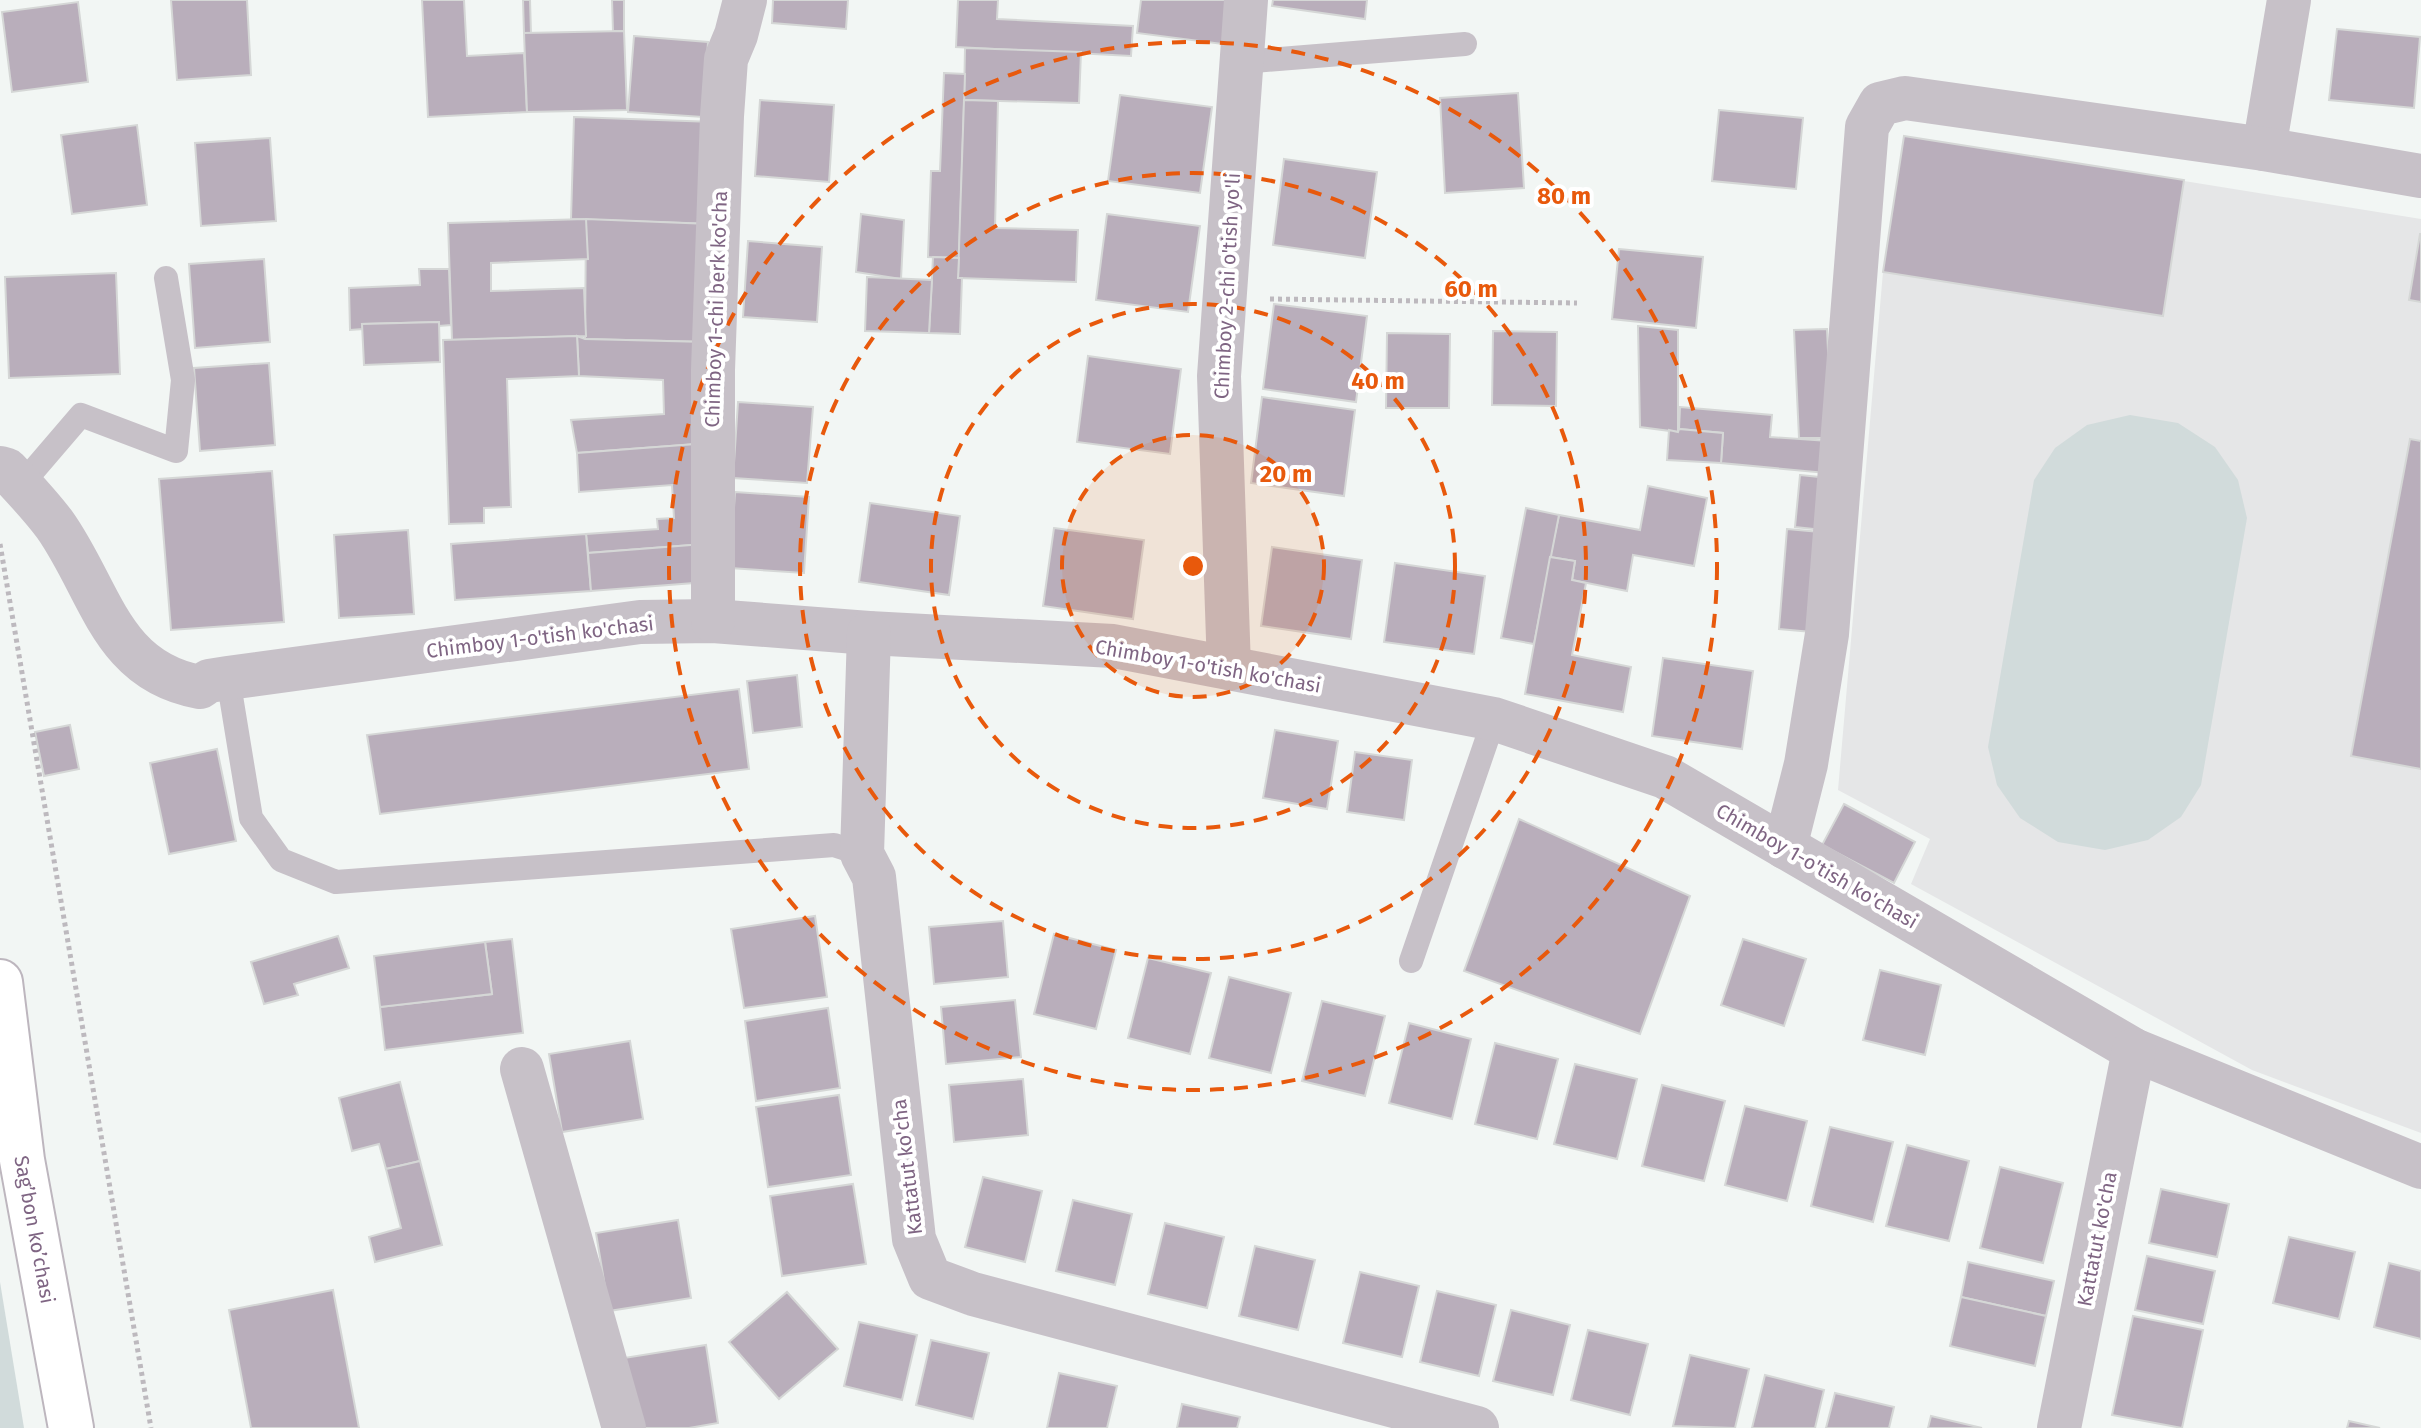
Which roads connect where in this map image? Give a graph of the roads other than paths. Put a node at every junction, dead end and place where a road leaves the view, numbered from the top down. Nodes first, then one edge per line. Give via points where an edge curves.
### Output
1 (745, 0) edge
2 (1246, 0) edge
3 (2289, 0) edge
4 (1465, 44) dead end
5 (1242, 62) junction
6 (2264, 149) junction
7 (2421, 176) edge
8 (166, 278) dead end
9 (10, 476) edge
10 (713, 621) junction
11 (869, 633) junction
12 (1229, 668) junction
13 (228, 678) junction
14 (1494, 719) junction
15 (1785, 847) junction
16 (862, 854) junction
17 (1411, 961) dead end
18 (0, 982) edge
19 (2134, 1050) junction
20 (522, 1069) dead end
21 (2421, 1167) edge
22 (71, 1428) edge
23 (624, 1428) edge
24 (1477, 1428) edge
25 (2059, 1428) edge

1 - 10 street, Chimboy 1-chi berk ko'cha via 726,59 722,116 713,370
2 - 5 street, Chimboy 2-chi o'tish yo'li
3 - 6 street
4 - 5 lane
5 - 12 street, Chimboy 2-chi o'tish yo'li via 1219,376
6 - 7 street
6 - 15 street via 1905,98 1880,104 1867,127 1827,634 1806,764
8 - 9 lane via 183,380 176,451 81,415
9 - 13 street, Chimboy 1-o'tish ko'chasi via 56,526 127,650 181,684 200,687
10 - 11 street, Chimboy 1-o'tish ko'chasi
10 - 13 street, Chimboy 1-o'tish ko'chasi via 640,622
11 - 12 street, Chimboy 1-o'tish ko'chasi via 1113,646
11 - 16 street, Kattatut ko'cha
12 - 14 street, Chimboy 1-o'tish ko'chasi
13 - 16 lane via 251,818 281,860 336,882 834,845
14 - 15 street, Chimboy 1-o'tish ko'chasi via 1665,777
14 - 17 lane
15 - 19 street, Chimboy 1-o'tish ko'chasi
16 - 24 street, Kattatut ko'cha via 874,877 914,1239 930,1278 973,1294
18 - 22 main road, Sag’bon ko’chasi via 22,1160
19 - 21 street, Chimboy 1-o'tish ko'chasi
19 - 25 street, Kattatut ko'cha
20 - 23 street

